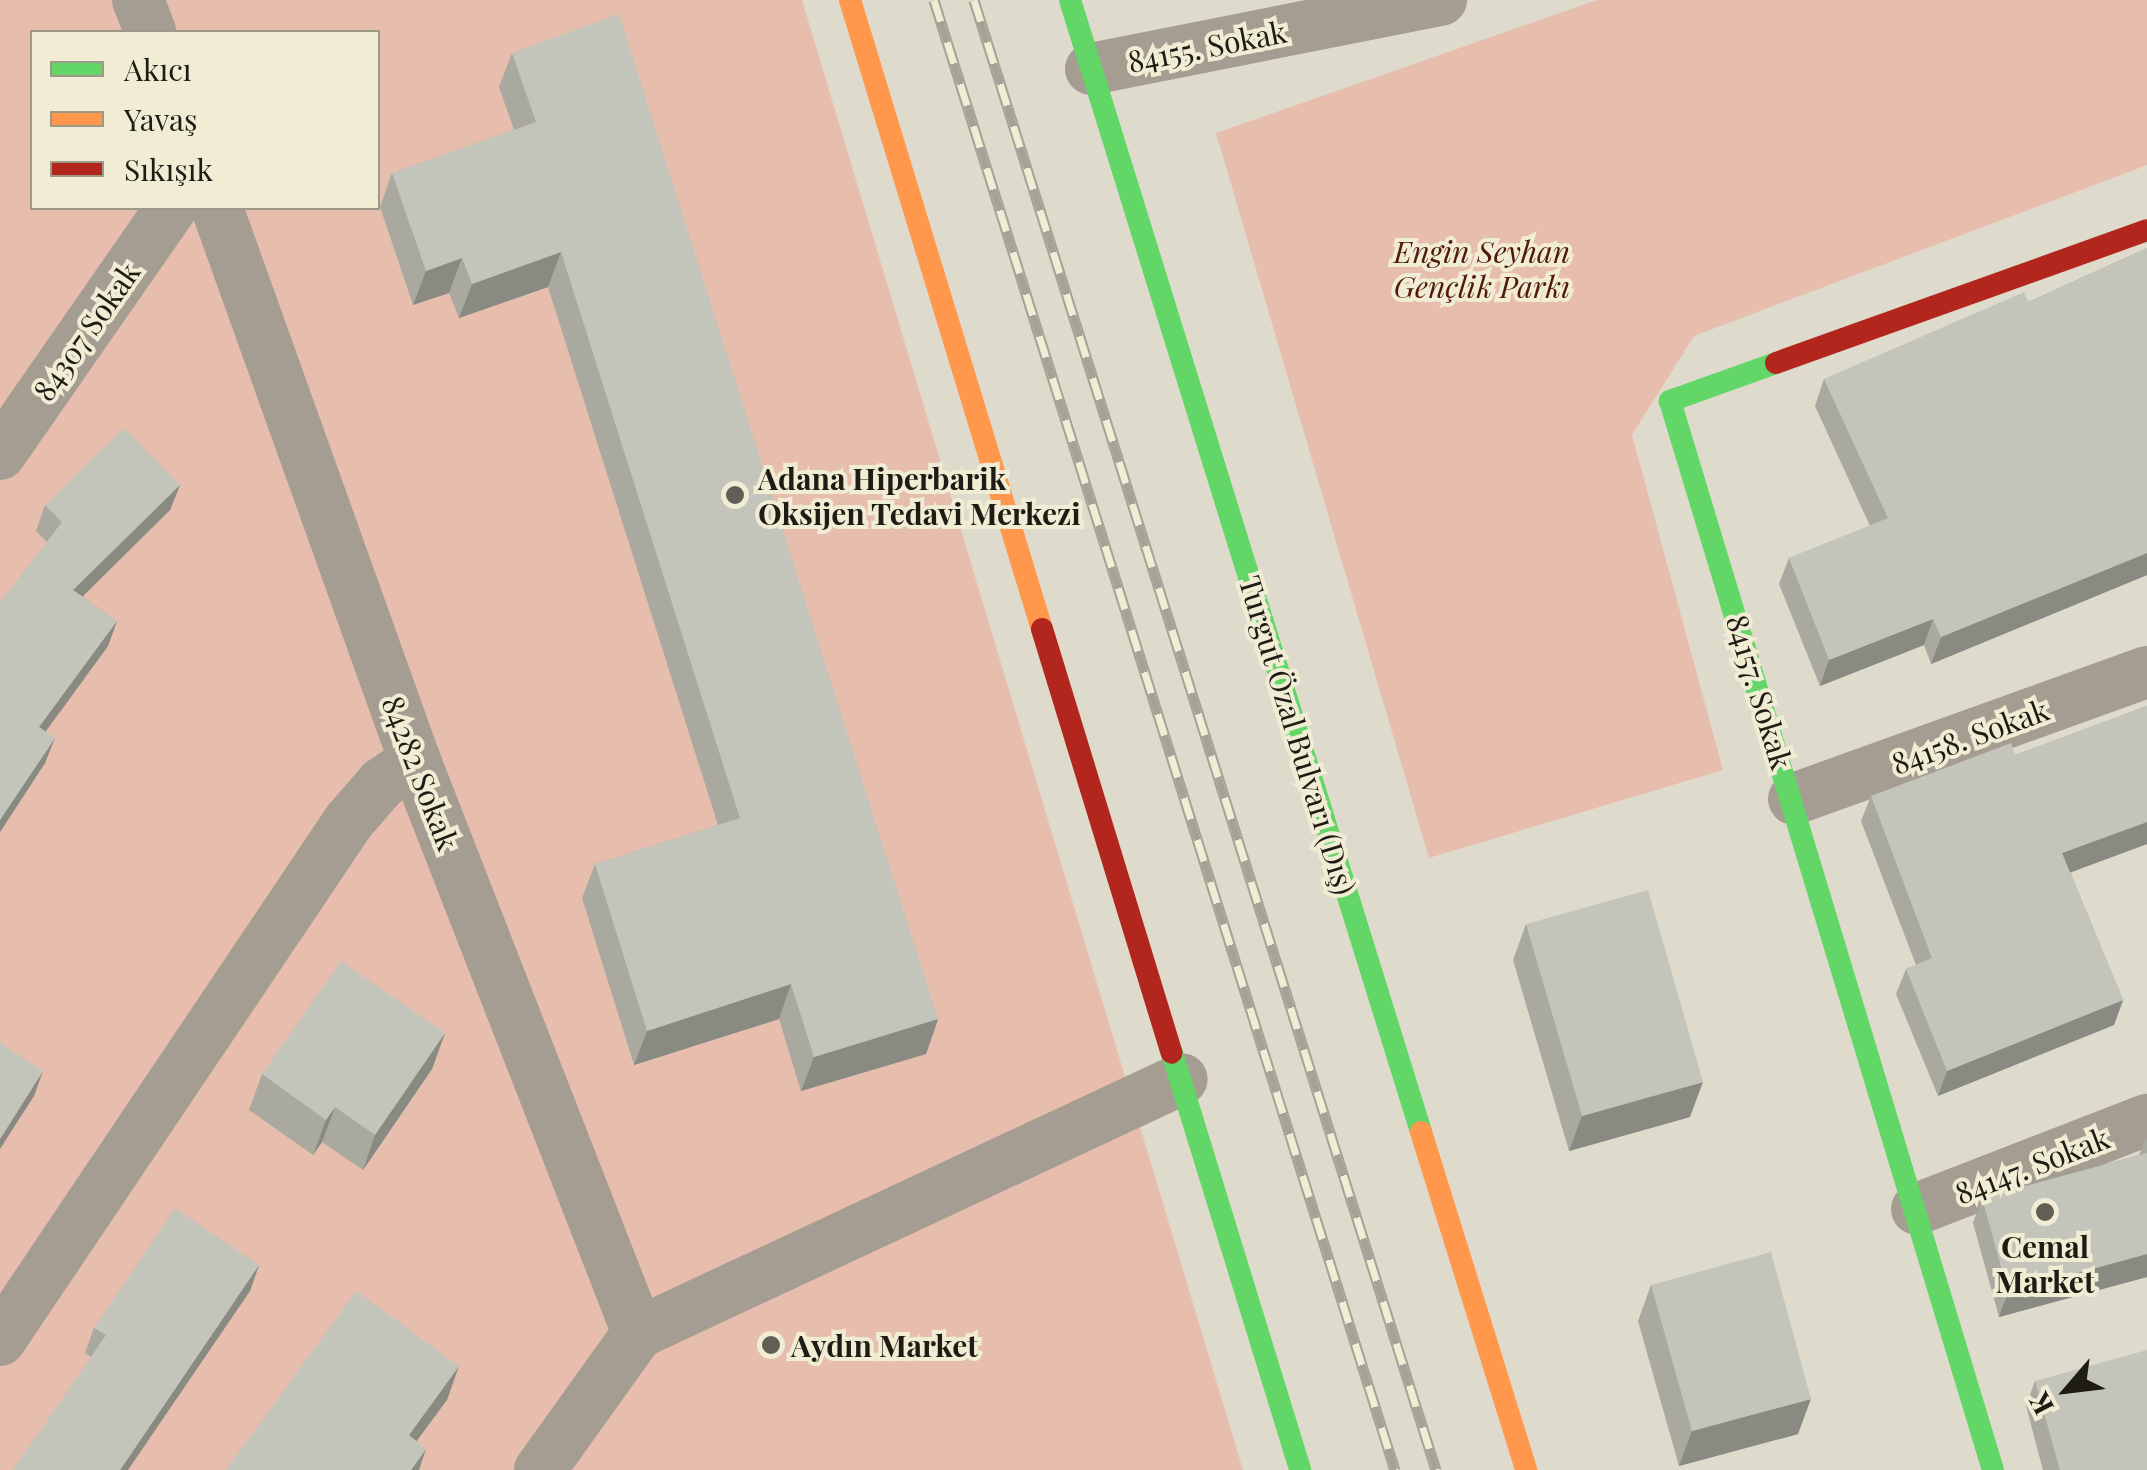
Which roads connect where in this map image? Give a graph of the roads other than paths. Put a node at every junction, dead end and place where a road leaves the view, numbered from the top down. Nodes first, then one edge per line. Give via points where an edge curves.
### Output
1 (138, 0) edge
2 (850, 0) edge
3 (1070, 0) edge
4 (1441, 0) edge
5 (149, 30) edge
6 (1092, 68) junction
7 (171, 210) edge
8 (217, 210) edge
9 (2147, 230) edge
10 (0, 454) edge
11 (2147, 672) edge
12 (415, 760) junction
13 (1794, 800) junction
14 (1182, 1079) junction
15 (2147, 1120) edge
16 (1917, 1210) junction
17 (638, 1333) junction
18 (0, 1340) edge
19 (540, 1470) edge
20 (1300, 1470) edge
21 (1526, 1470) edge
22 (1993, 1470) edge

1 - 5 street
2 - 14 main road
3 - 6 main road, Turgut Özal Bulvarı (Dış)
4 - 6 street, 84155. Sokak
6 - 21 main road, Turgut Özal Bulvarı (Dış)
7 - 10 street, 84307 Sokak
8 - 12 street, 84282 Sokak
9 - 13 main road, 84157. Sokak via 1670,401
11 - 13 street, 84158. Sokak
12 - 17 street, 84282 Sokak
12 - 18 street via 382,783 349,822
13 - 16 main road, 84157. Sokak
14 - 17 street
14 - 20 main road
15 - 16 street, 84147. Sokak
16 - 22 main road, 84157. Sokak
17 - 19 street

